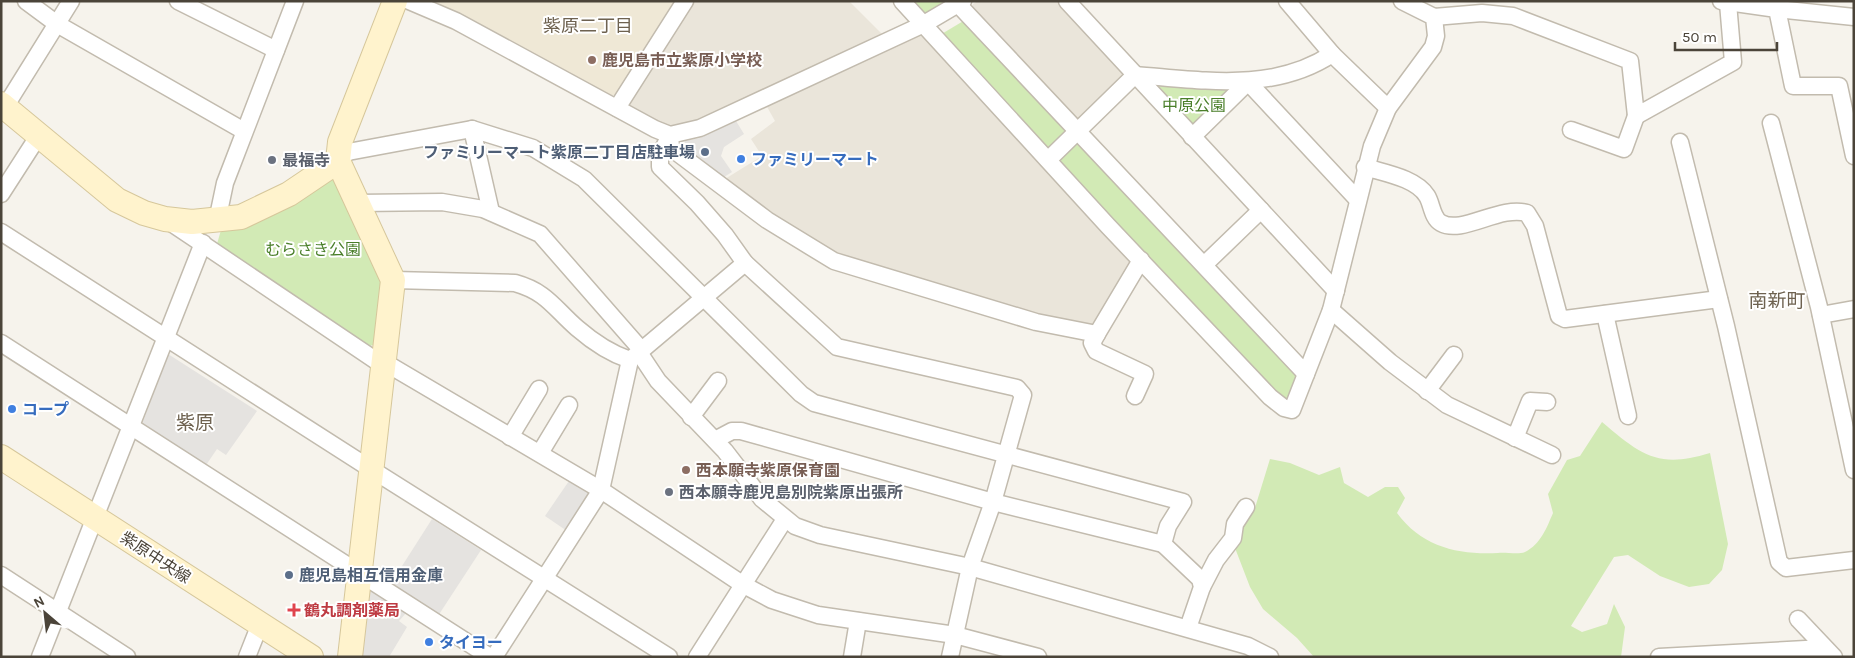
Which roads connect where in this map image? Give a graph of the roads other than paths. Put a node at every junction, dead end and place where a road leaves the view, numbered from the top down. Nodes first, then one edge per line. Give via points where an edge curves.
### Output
1 (26, 1) edge
2 (71, 1) edge
3 (178, 1) edge
4 (295, 1) edge
5 (395, 1) edge
6 (409, 1) edge
7 (685, 1) edge
8 (902, 1) edge
9 (1067, 1) edge
10 (1287, 1) edge
11 (1402, 1) edge
12 (959, 2) edge
13 (1724, 2) edge
14 (1777, 9) junction
15 (1434, 17) junction
16 (1854, 18) edge
17 (57, 24) junction
18 (924, 24) junction
19 (276, 50) junction
20 (1332, 54) junction
21 (1135, 75) junction
22 (1248, 82) junction
23 (3, 105) edge
24 (617, 108) junction
25 (1388, 108) junction
26 (1636, 116) junction
27 (1771, 123) dead end
28 (472, 129) junction
29 (1077, 130) junction
30 (1570, 130) dead end
31 (244, 131) junction
32 (39, 135) junction
33 (670, 135) junction
34 (1192, 137) junction
35 (1680, 142) dead end
36 (1854, 156) edge
37 (1048, 160) junction
38 (338, 161) junction
39 (1365, 167) junction
40 (1, 194) edge
41 (1357, 199) junction
42 (358, 203) junction
43 (1261, 210) junction
44 (490, 212) junction
45 (165, 219) junction
46 (217, 221) junction
47 (1, 232) edge
48 (203, 243) junction
49 (1141, 260) junction
50 (745, 263) junction
51 (1204, 265) junction
52 (393, 280) junction
53 (1336, 291) junction
54 (705, 297) junction
55 (1719, 299) junction
56 (1854, 309) edge
57 (1331, 310) junction
58 (1605, 314) junction
59 (1821, 315) junction
60 (1097, 334) junction
61 (166, 337) junction
62 (1, 343) edge
63 (1454, 355) dead end
64 (635, 357) junction
65 (384, 362) junction
66 (1306, 374) junction
67 (718, 381) dead end
68 (539, 389) dead end
69 (1427, 391) junction
70 (1135, 396) dead end
71 (1547, 402) dead end
72 (569, 406) dead end
73 (1628, 416) dead end
74 (691, 417) junction
75 (131, 426) junction
76 (510, 437) junction
77 (1515, 438) junction
78 (715, 440) junction
79 (540, 453) junction
80 (1006, 455) junction
81 (1552, 455) dead end
82 (1, 457) edge
83 (372, 470) junction
84 (1854, 470) edge
85 (601, 490) junction
86 (992, 502) junction
87 (1246, 507) dead end
88 (94, 517) junction
89 (785, 519) junction
90 (1163, 544) junction
91 (1854, 560) edge
92 (970, 567) junction
93 (360, 574) junction
94 (1, 575) edge
95 (543, 578) junction
96 (742, 584) junction
97 (1202, 587) junction
98 (58, 612) junction
99 (1798, 619) dead end
100 (858, 621) junction
101 (260, 624) junction
102 (1188, 628) junction
103 (955, 635) junction
104 (1829, 652) edge
105 (40, 657) edge
106 (127, 657) edge
107 (247, 657) edge
108 (311, 657) edge
109 (350, 657) edge
110 (490, 657) edge
111 (494, 657) edge
112 (669, 657) edge
113 (697, 657) edge
114 (852, 657) edge
115 (950, 657) edge
116 (1038, 657) edge
117 (1270, 657) edge
118 (1659, 657) edge

1 - 17 street
2 - 17 street
3 - 19 street
4 - 19 street
5 - 38 street via 340,142
6 - 24 street via 456,21
7 - 24 street
8 - 18 street
9 - 21 street
10 - 20 street
11 - 15 street
12 - 18 street
12 - 29 street
13 - 14 street
13 - 26 street via 1733,62
14 - 16 street
14 - 36 street via 1793,86 1839,86
15 - 25 street via 1436,36 1433,47
15 - 26 street via 1482,13 1513,16 1630,61
17 - 23 street
17 - 31 street
18 - 33 street via 700,128
18 - 37 street
19 - 31 street
20 - 22 street via 1307,68
20 - 25 street
21 - 22 street
21 - 29 street
21 - 34 street
22 - 34 street
22 - 41 street
23 - 32 street
24 - 33 street
25 - 39 street
26 - 30 street via 1624,150
27 - 59 street
28 - 38 street via 348,152
28 - 44 street
28 - 54 street via 533,148 577,174
29 - 37 street
29 - 51 street
31 - 46 street via 225,183
32 - 40 street
32 - 45 street via 117,200
33 - 50 street via 660,156 660,167 697,203
33 - 60 street via 671,148 767,220 834,261 1036,322
34 - 43 street
35 - 55 street
37 - 49 street
38 - 42 street
38 - 46 street via 268,206 241,217
39 - 41 street
39 - 58 street via 1415,185 1427,195 1435,218 1441,224 1459,225 1510,211 1527,213 1536,226 1559,316 1566,319
41 - 53 street
42 - 44 street via 442,202
42 - 52 street
43 - 51 street
43 - 53 street
44 - 64 street via 540,234 638,346
45 - 46 street
45 - 48 street
47 - 61 street
48 - 61 street
48 - 65 street via 375,360
49 - 60 street
49 - 66 street via 1284,408 1292,410
50 - 54 street
50 - 80 street via 837,347 1018,388 1024,395
51 - 66 street
52 - 64 street via 515,283 533,288 550,300 578,329 619,356
52 - 65 street
53 - 57 street
54 - 64 street
54 - 80 street via 801,394 814,403
55 - 58 street
55 - 91 street via 1779,562 1786,568
56 - 59 street
57 - 66 street
57 - 69 street
58 - 73 street
59 - 84 street
60 - 70 street via 1092,343 1096,351 1145,374
61 - 75 street
61 - 83 street
62 - 75 street
63 - 69 street
64 - 74 street
64 - 85 street
65 - 76 street
65 - 83 street
67 - 74 street
68 - 76 street
69 - 77 street via 1447,405
71 - 77 street via 1530,401
72 - 79 street
74 - 78 street
75 - 88 street
75 - 93 street
76 - 79 street
77 - 81 street
78 - 86 street via 732,431 741,431
78 - 89 street via 762,498
79 - 85 street
80 - 86 street
80 - 90 street via 1183,502 1168,526
82 - 88 street, 紫原中央線
83 - 93 street
83 - 95 street
85 - 95 street
85 - 96 street
86 - 90 street
86 - 92 street
87 - 97 street via 1235,524 1233,538 1216,560
88 - 98 street
88 - 101 street, 紫原中央線
89 - 92 street via 820,535
89 - 96 street
90 - 97 street via 1200,580
92 - 102 street
92 - 103 street
93 - 109 street
93 - 110 street
94 - 98 street
95 - 111 street
95 - 112 street
96 - 100 street via 797,609
96 - 113 street
97 - 102 street
98 - 105 street
98 - 106 street
99 - 104 street
100 - 103 street
100 - 114 street
101 - 107 street
101 - 108 street, 紫原中央線
102 - 117 street via 1248,646
103 - 115 street
103 - 116 street
104 - 118 street

